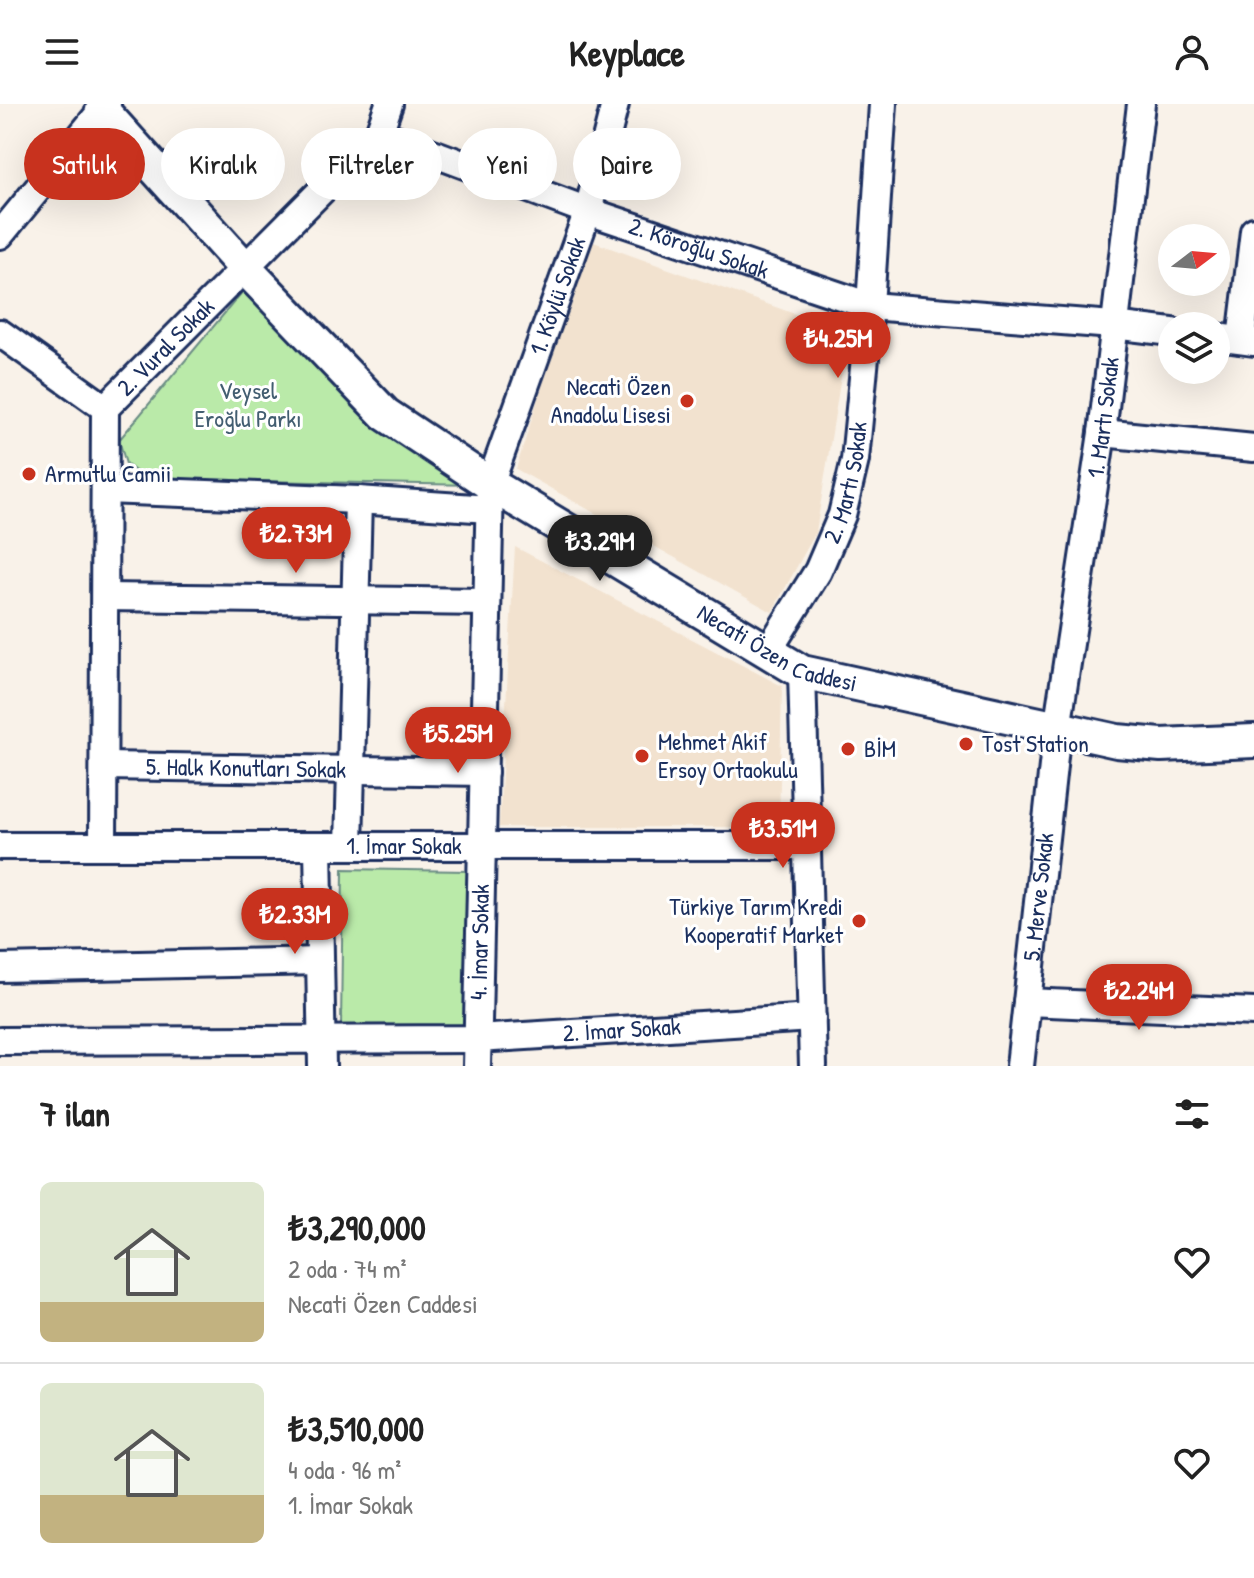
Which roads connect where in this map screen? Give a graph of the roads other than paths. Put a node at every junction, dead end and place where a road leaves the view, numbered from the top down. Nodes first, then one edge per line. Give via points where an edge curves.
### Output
1 (389, 104) edge
2 (615, 104) edge
3 (883, 104) edge
4 (1141, 104) edge
5 (104, 107) edge
6 (381, 128) edge
7 (442, 157) edge
8 (312, 200) edge
9 (588, 211) junction
10 (1254, 231) edge
11 (0, 235) edge
12 (244, 267) junction
13 (870, 306) junction
14 (1113, 325) junction
15 (1158, 330) edge
16 (0, 333) edge
17 (1237, 340) edge
18 (105, 408) junction
19 (1102, 433) junction
20 (1254, 448) edge
21 (105, 490) junction
22 (490, 496) junction
23 (358, 500) junction
24 (105, 597) junction
25 (355, 600) junction
26 (487, 602) junction
27 (768, 651) junction
28 (802, 672) junction
29 (1057, 729) junction
30 (1254, 741) edge
31 (104, 766) junction
32 (351, 770) junction
33 (484, 772) junction
34 (0, 846) edge
35 (103, 846) junction
36 (318, 846) junction
37 (349, 846) junction
38 (482, 846) junction
39 (807, 846) junction
40 (320, 961) junction
41 (0, 968) edge
42 (1027, 1002) junction
43 (1254, 1012) edge
44 (812, 1018) junction
45 (477, 1039) junction
46 (0, 1041) edge
47 (321, 1053) edge
48 (477, 1066) edge
49 (813, 1066) edge
50 (1020, 1066) edge

1 - 6 street, 2. Vural Sokak
2 - 9 street, 1. Köylü Sokak
3 - 13 street, 2. Martı Sokak
4 - 14 street, 1. Martı Sokak
5 - 11 street
5 - 12 street, Necati Özen Caddesi
7 - 9 street, 2. Köroğlu Sokak
8 - 12 street, 2. Vural Sokak
9 - 13 street, 2. Köroğlu Sokak
9 - 22 street, 1. Köylü Sokak
10 - 17 street
12 - 18 street, 2. Vural Sokak
12 - 22 street, Necati Özen Caddesi via 385,414
13 - 14 street, 2. Köroğlu Sokak
13 - 27 street, 2. Martı Sokak via 855,460 842,515 818,571
14 - 15 street, 2. Köroğlu Sokak
14 - 19 street, 1. Martı Sokak
16 - 18 street
18 - 21 street, 2. Vural Sokak
19 - 20 street
19 - 29 street, 1. Martı Sokak
21 - 23 street
21 - 24 street, 2. Vural Sokak
22 - 23 street
22 - 26 street, 4. İmar Sokak
22 - 27 street, Necati Özen Caddesi
23 - 25 street
24 - 25 street
24 - 31 street, 2. Vural Sokak
25 - 26 street
25 - 32 street
26 - 33 street, 4. İmar Sokak
27 - 28 street, Necati Özen Caddesi
28 - 29 street, Necati Özen Caddesi
28 - 39 street
29 - 30 street, Necati Özen Caddesi via 1161,745
29 - 42 street, 5. Merve Sokak
31 - 32 street, 5. Halk Konutları Sokak
31 - 35 street, 2. Vural Sokak
32 - 33 street, 5. Halk Konutları Sokak
32 - 37 street
33 - 38 street, 4. İmar Sokak
34 - 35 street, 1. İmar Sokak
35 - 36 street, 1. İmar Sokak
36 - 37 street, 1. İmar Sokak
36 - 40 street
37 - 38 street, 1. İmar Sokak
38 - 39 street, 1. İmar Sokak
38 - 45 street, 4. İmar Sokak
39 - 44 street
40 - 41 street
40 - 47 street
42 - 43 street
42 - 50 street, 5. Merve Sokak
44 - 45 street, 2. İmar Sokak
44 - 49 street
45 - 47 street, 2. İmar Sokak
45 - 48 street, 4. İmar Sokak
46 - 47 street, 2. İmar Sokak

